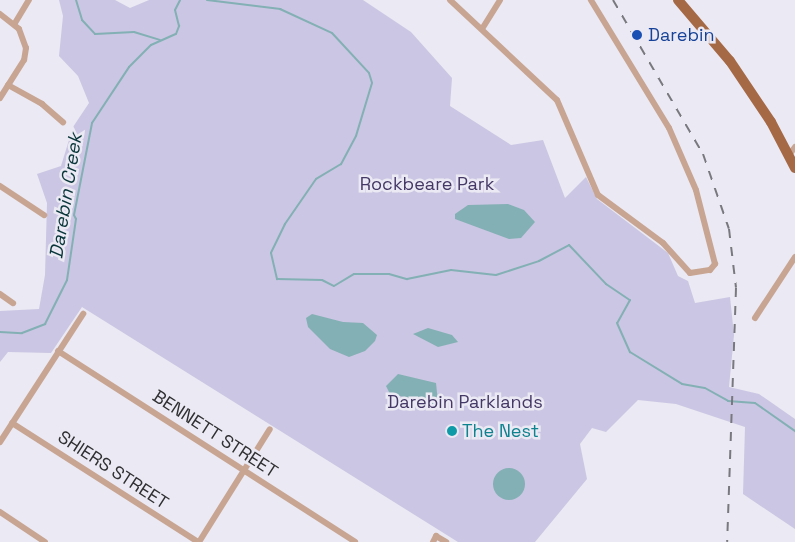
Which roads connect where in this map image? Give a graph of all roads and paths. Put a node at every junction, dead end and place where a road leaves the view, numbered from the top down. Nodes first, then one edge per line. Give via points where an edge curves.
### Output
1 (29, 0) edge
2 (450, 0) edge
3 (500, 0) edge
4 (591, 0) edge
5 (678, 0) edge
6 (0, 14) edge
7 (15, 23) junction
8 (482, 29) junction
9 (8, 85) junction
10 (0, 98) edge
11 (63, 122) dead end
12 (792, 152) edge
13 (795, 168) edge
14 (0, 186) edge
15 (44, 215) dead end
16 (795, 257) edge
17 (0, 294) edge
18 (13, 303) dead end
19 (83, 314) dead end
20 (755, 318) dead end
21 (58, 351) junction
22 (12, 423) junction
23 (270, 429) dead end
24 (0, 442) edge
25 (244, 471) junction
26 (0, 512) edge
27 (434, 539) edge
28 (45, 542) edge
29 (198, 542) edge
30 (355, 542) edge
31 (446, 542) edge

1 - 7 street
2 - 8 street
3 - 8 street
4 - 8 street via 669,128 696,190 715,264 710,270 690,273 663,243 598,196 557,100
5 - 12 main road via 730,61
6 - 7 street
7 - 9 street via 26,48 24,60
9 - 10 street
9 - 11 street via 42,104
12 - 13 main road
14 - 15 street
16 - 20 street
17 - 18 street
19 - 21 street
21 - 22 street
21 - 25 street, BENNETT STREET
22 - 24 street
22 - 29 street, SHIERS STREET
23 - 25 street
25 - 29 street
25 - 30 street, BENNETT STREET
26 - 28 street
27 - 31 street

